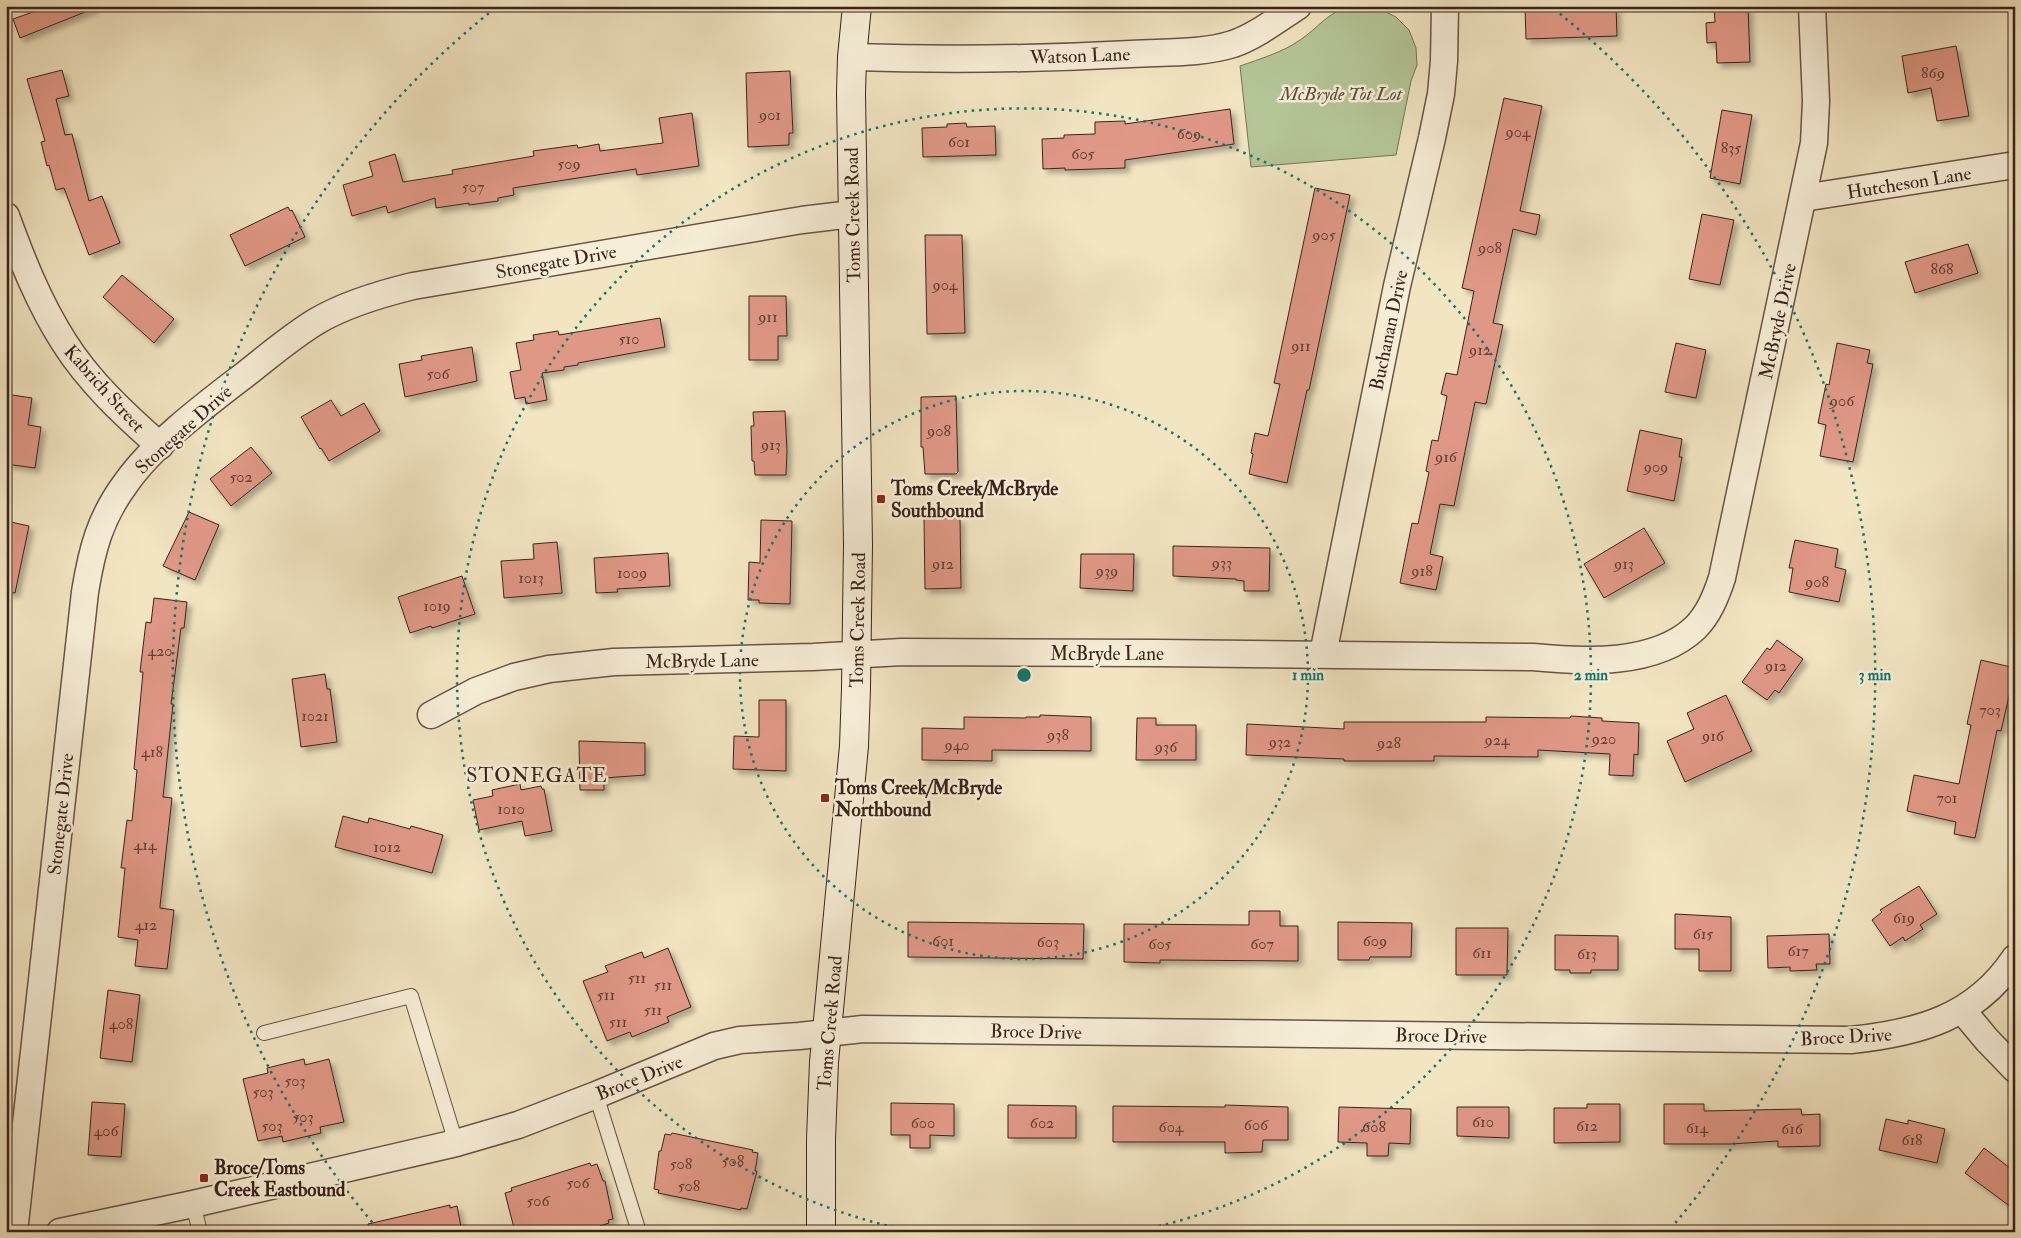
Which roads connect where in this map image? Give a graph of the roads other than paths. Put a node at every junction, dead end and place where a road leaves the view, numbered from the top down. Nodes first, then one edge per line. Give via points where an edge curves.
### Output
1 (857, 6) edge
2 (1298, 6) edge
3 (1445, 6) edge
4 (1812, 6) edge
5 (852, 56) junction
6 (2015, 165) edge
7 (1803, 198) junction
8 (852, 214) junction
9 (6, 216) edge
10 (160, 446) junction
11 (1695, 627) joint
12 (1323, 654) junction
13 (857, 655) junction
14 (431, 715) dead end
15 (2015, 958) edge
16 (1962, 1010) junction
17 (264, 1033) dead end
18 (827, 1033) junction
19 (2015, 1069) edge
20 (596, 1095) junction
21 (456, 1143) junction
22 (193, 1204) junction
23 (14, 1232) edge
24 (60, 1232) edge
25 (200, 1232) edge
26 (639, 1232) edge
27 (820, 1232) edge

1 - 5 main road, Toms Creek Road
2 - 5 street, Watson Lane via 1253,35 1209,49 984,58
3 - 12 street, Buchanan Drive via 1444,61 1434,129 1395,296
4 - 7 street, McBryde Drive via 1816,101 1814,143
5 - 8 main road, Toms Creek Road
6 - 7 street, Hutcheson Lane
7 - 11 street, McBryde Drive via 1722,578 1714,600
8 - 10 street, Stonegate Drive via 423,284 372,297 317,321 213,400
8 - 13 main road, Toms Creek Road
9 - 10 street, Kabrich Street via 24,265 65,343 115,404
10 - 23 street, Stonegate Drive via 117,497 94,544 90,563
11 - 12 street, McBryde Lane via 1661,649 1604,659
12 - 13 street, McBryde Lane via 955,652
13 - 14 street, McBryde Lane via 614,662 549,669 476,691
13 - 18 main road, Toms Creek Road via 854,746
15 - 16 street, Broce Drive via 1991,987
16 - 18 street, Broce Drive via 1908,1032 1832,1040 863,1029
16 - 19 street
17 - 21 lane via 411,996
18 - 20 street, Broce Drive via 740,1040 714,1046
18 - 27 main road, Toms Creek Road
20 - 21 street, Broce Drive via 518,1125
20 - 26 lane
21 - 22 street, Broce Drive
22 - 24 street, Broce Drive
22 - 25 lane

